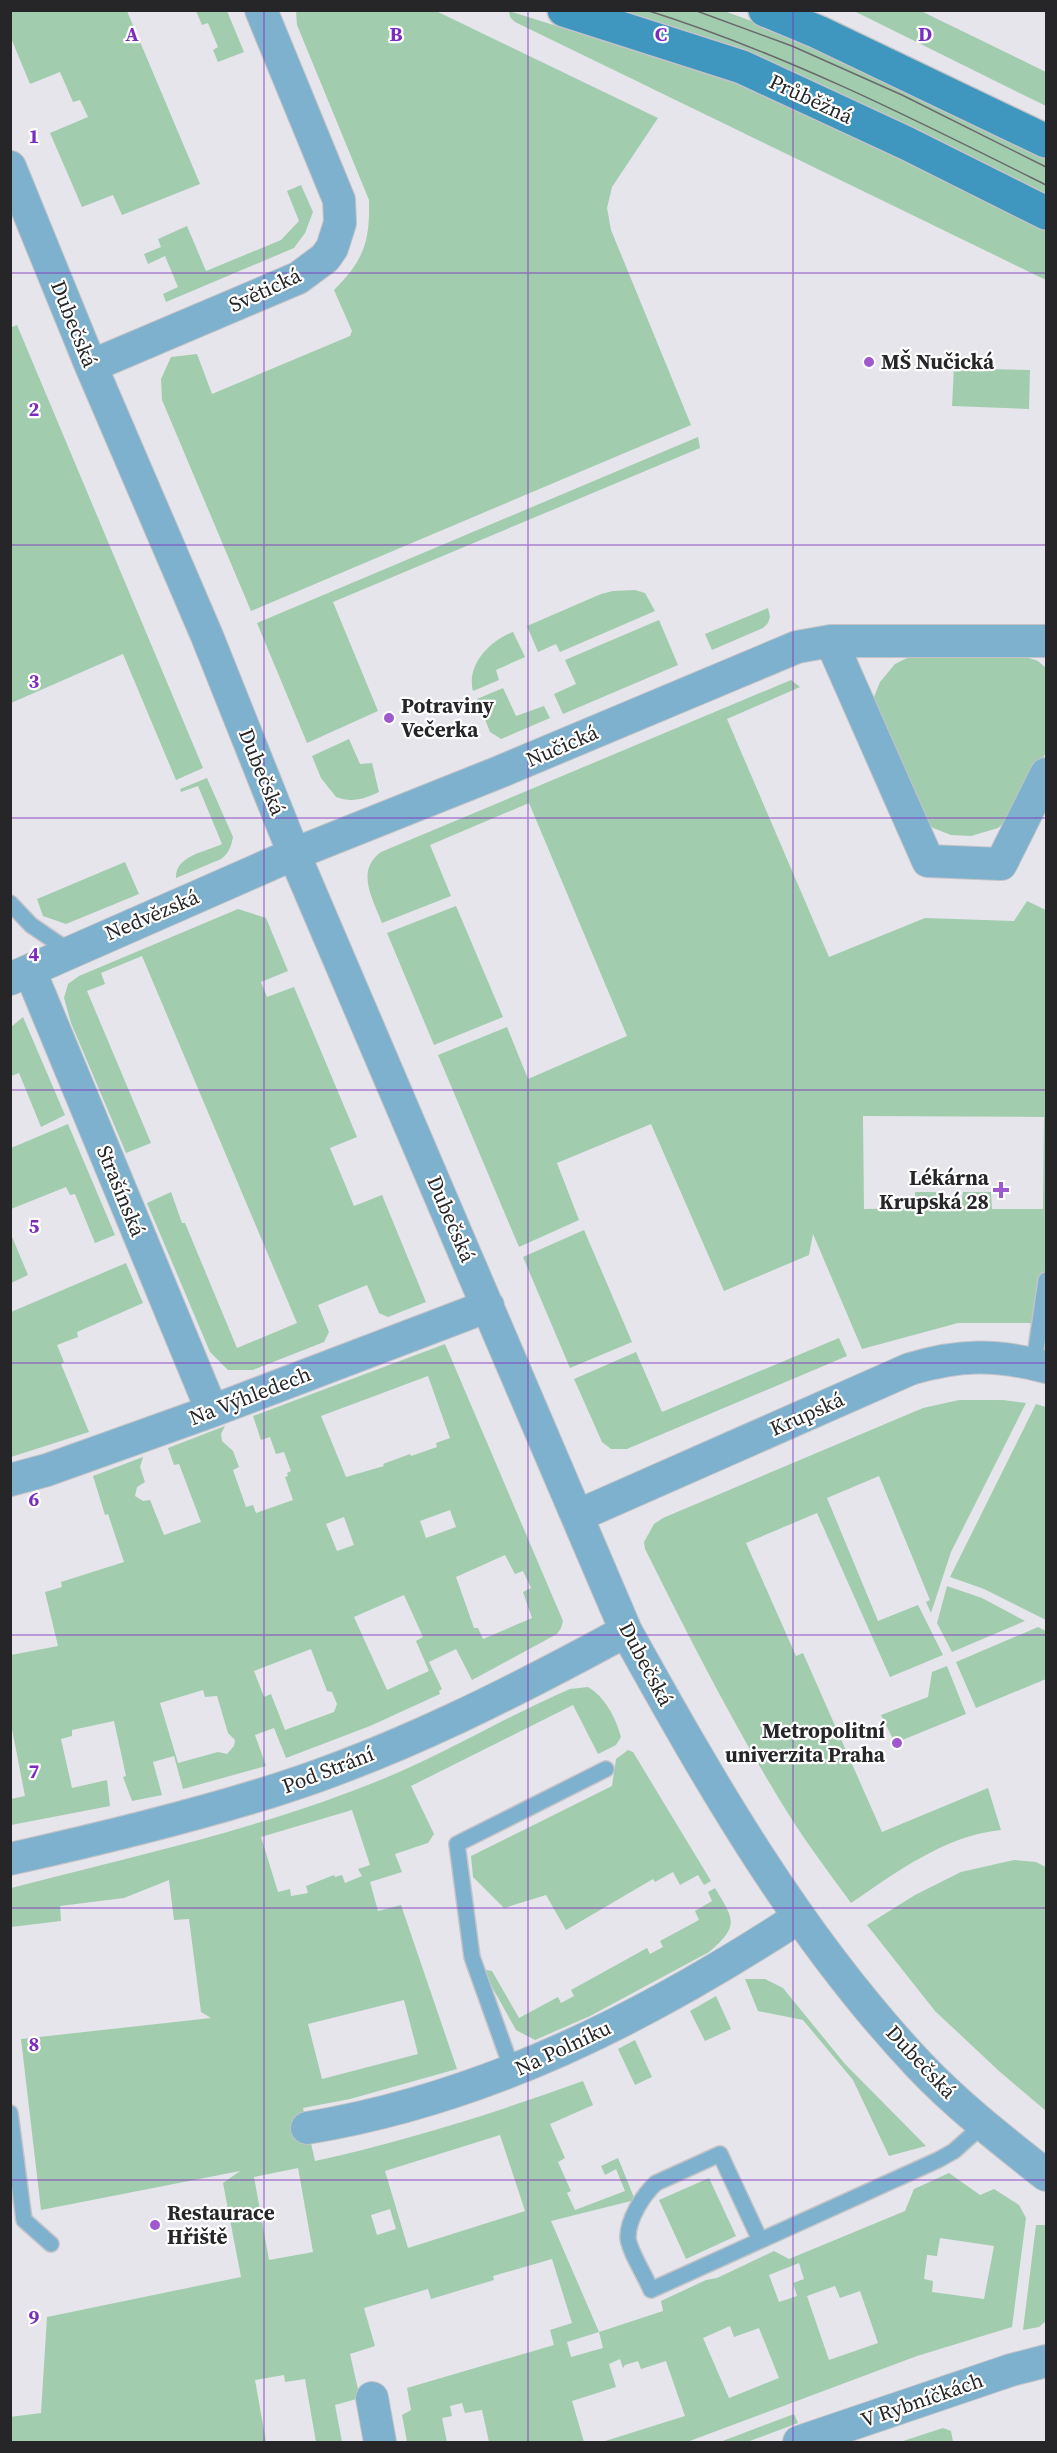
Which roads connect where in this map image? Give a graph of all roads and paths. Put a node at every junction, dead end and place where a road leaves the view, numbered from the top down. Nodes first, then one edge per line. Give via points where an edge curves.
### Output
1 (261, 10) edge
2 (564, 10) edge
3 (765, 10) edge
4 (1047, 141) edge
5 (10, 167) edge
6 (1047, 213) edge
7 (91, 366) junction
8 (831, 641) junction
9 (1047, 641) edge
10 (1047, 774) edge
11 (294, 854) junction
12 (10, 903) edge
13 (69, 951) junction
14 (20, 975) edge
15 (1047, 1280) edge
16 (488, 1306) junction
17 (1040, 1365) edge
18 (212, 1411) junction
19 (10, 1480) edge
20 (577, 1516) junction
21 (626, 1631) junction
22 (606, 1769) dead end
23 (10, 1859) edge
24 (798, 1918) junction
25 (513, 2072) junction
26 (10, 2113) edge
27 (983, 2125) junction
28 (307, 2128) dead end
29 (1047, 2175) edge
30 (760, 2240) junction
31 (51, 2244) dead end
32 (1047, 2361) edge
33 (372, 2397) dead end
34 (380, 2442) edge
35 (799, 2442) edge

1 - 7 street, Světická via 335,187 340,223 332,248 325,258 297,278
2 - 6 main road, Průběžná via 742,67 906,142
3 - 4 main road
5 - 7 street, Dubečská
7 - 11 street, Dubečská via 207,636
8 - 9 street, Nučická
8 - 10 street via 927,861 1000,864
8 - 11 street, Nučická via 796,647
11 - 13 street, Nedvězská
11 - 16 street, Dubečská
12 - 13 lane via 31,925
13 - 14 street, Nedvězská
14 - 18 street, Strašínská
15 - 17 lane
16 - 18 street, Na Výhledech
16 - 20 street, Dubečská
17 - 20 street, Krupská via 983,1356 910,1369
18 - 19 street, Na Výhledech
20 - 21 street, Dubečská
21 - 23 street, Pod Strání via 443,1724 323,1774 221,1806
21 - 24 street, Dubečská via 688,1743
22 - 25 lane via 457,1844 472,1957
24 - 25 street, Na Polníku via 752,1950 612,2027
24 - 27 street, Dubečská via 920,2066
25 - 28 street, Na Polníku via 455,2092
26 - 31 lane via 24,2220
27 - 29 street, Dubečská
27 - 30 lane via 938,2160
30 - 30 lane via 651,2290 628,2239 631,2223 647,2191 656,2183 720,2154
32 - 35 street, V Rybníčkách
33 - 34 street

